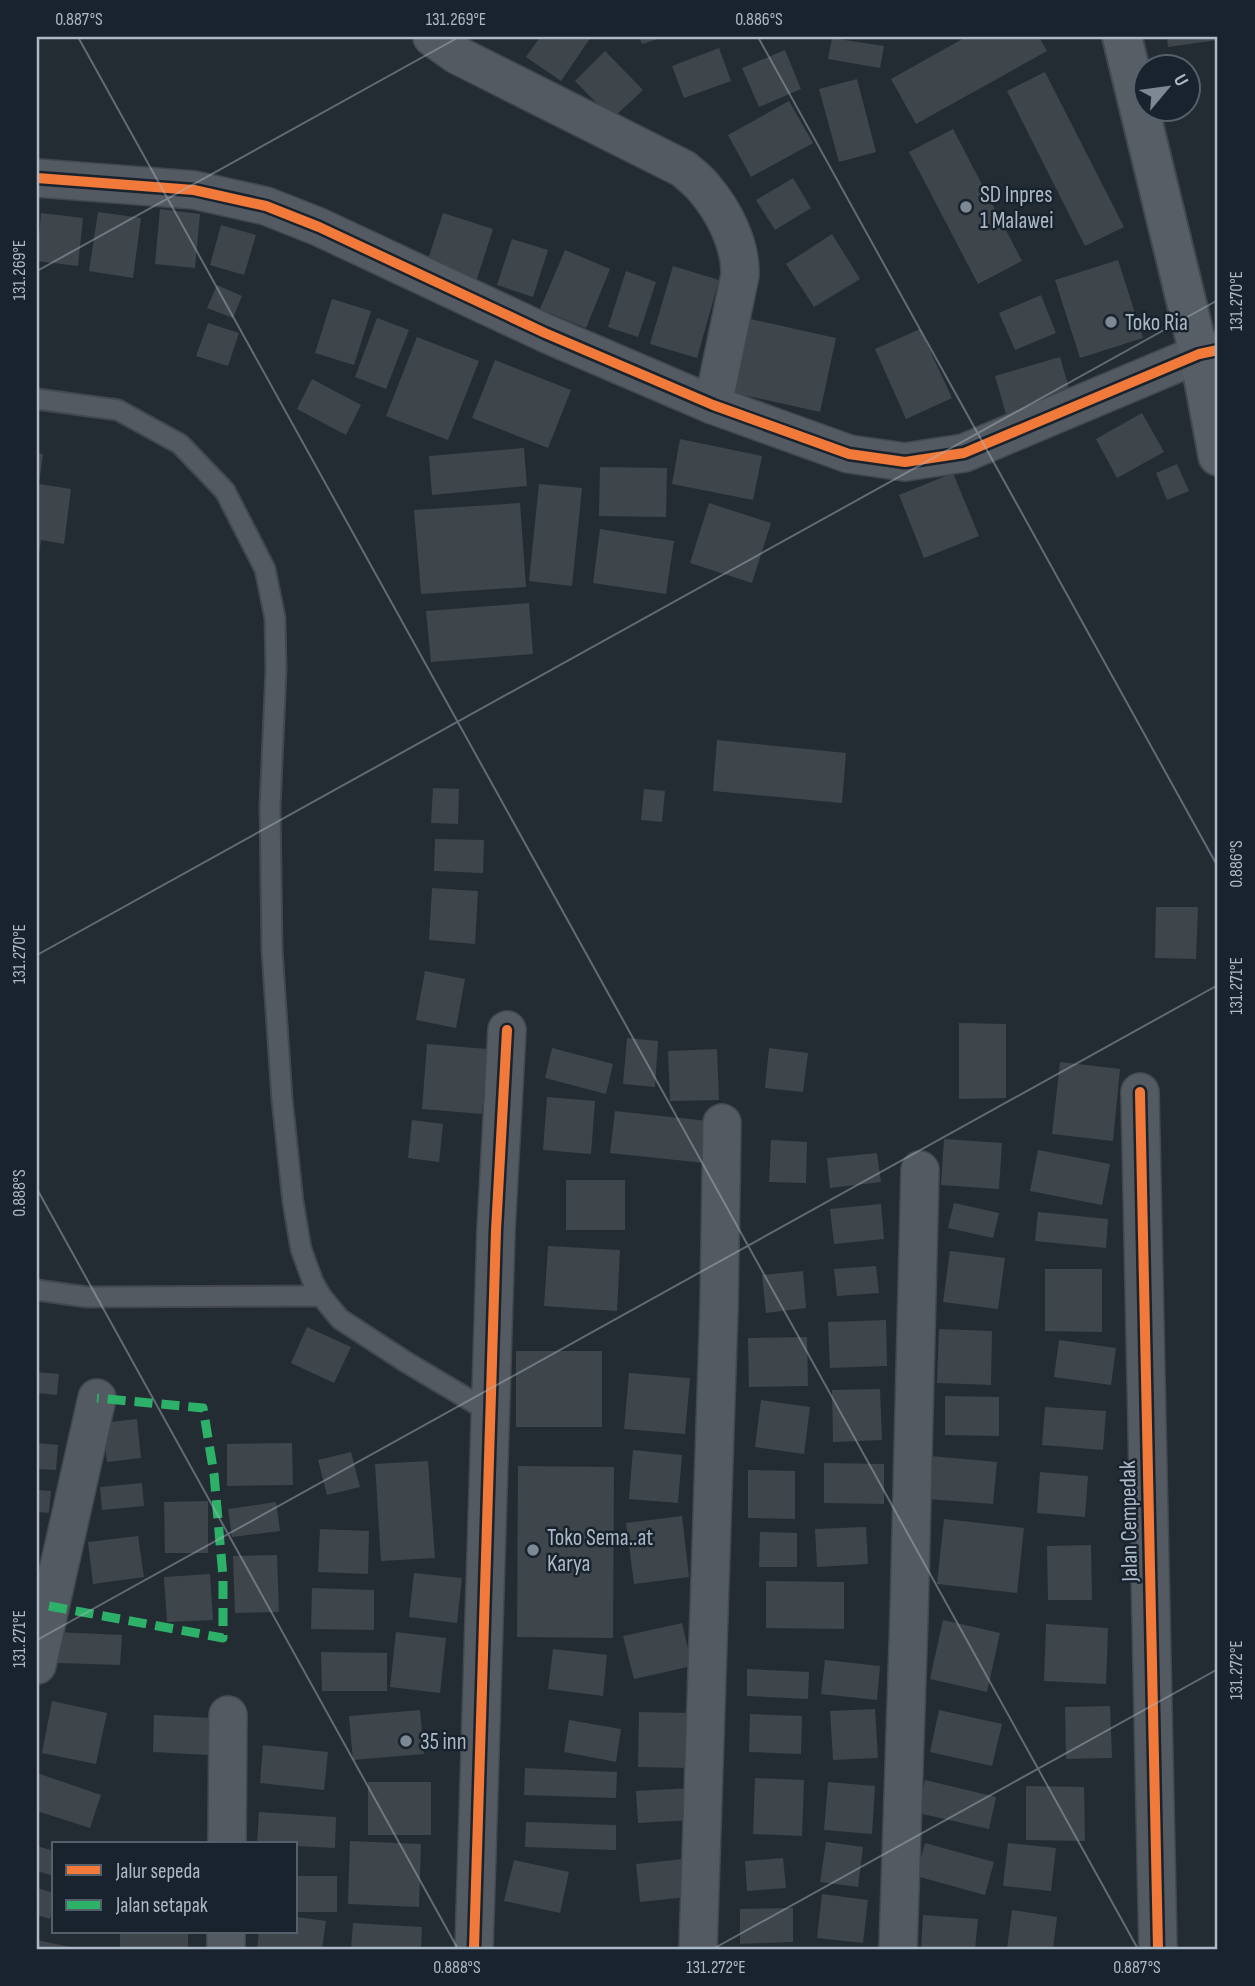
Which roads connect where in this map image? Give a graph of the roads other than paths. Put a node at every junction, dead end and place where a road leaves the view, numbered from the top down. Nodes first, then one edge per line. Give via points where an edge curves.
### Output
1 (432, 37) edge
2 (1122, 37) edge
3 (37, 178) edge
4 (1208, 352) edge
5 (37, 399) edge
6 (713, 405) junction
7 (1218, 456) edge
8 (507, 1030) dead end
9 (1140, 1092) dead end
10 (722, 1123) dead end
11 (920, 1170) dead end
12 (37, 1290) edge
13 (321, 1296) junction
14 (97, 1398) dead end
15 (490, 1412) junction
16 (37, 1665) edge
17 (228, 1715) dead end
18 (226, 1842) edge
19 (474, 1949) edge
20 (698, 1949) edge
21 (898, 1949) edge
22 (1158, 1949) edge

1 - 6 street via 457,55 684,169 704,187 719,208 741,260
2 - 4 main road
3 - 6 street via 194,190 266,206
4 - 6 street via 964,453 905,462 849,454
4 - 7 main road
5 - 13 lane via 118,410 180,444 225,491 265,569 275,618 272,950 282,1098 301,1249
8 - 15 street
9 - 22 street, Jalan Cempedak
10 - 20 street
11 - 21 street
12 - 13 lane via 87,1297
13 - 15 lane via 340,1319
14 - 16 street
15 - 19 street
17 - 18 street

